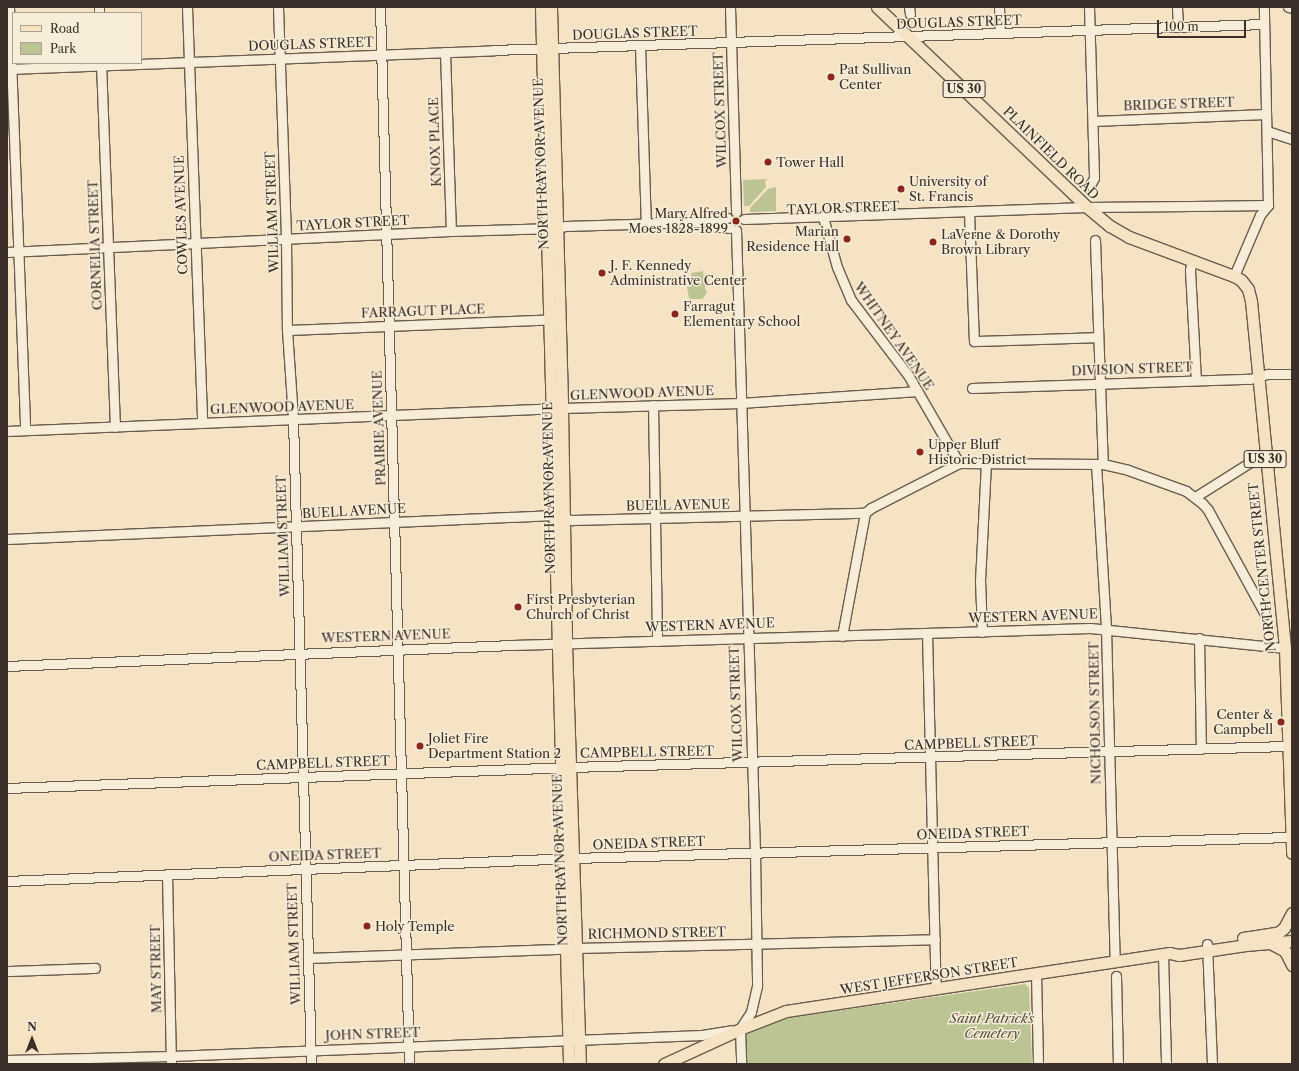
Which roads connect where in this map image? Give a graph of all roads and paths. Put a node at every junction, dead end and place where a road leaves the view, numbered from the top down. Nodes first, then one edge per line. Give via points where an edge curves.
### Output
1 (9, 7) edge
2 (186, 7) edge
3 (278, 7) edge
4 (380, 7) edge
5 (541, 7) edge
6 (551, 7) edge
7 (730, 7) edge
8 (877, 7) edge
9 (999, 7) edge
10 (1089, 7) edge
11 (1177, 7) edge
12 (1264, 7) edge
13 (1288, 7) edge
14 (1292, 8) edge
15 (1264, 24) junction
16 (1178, 27) junction
17 (1089, 30) junction
18 (1000, 33) junction
19 (909, 37) junction
20 (731, 43) junction
21 (640, 46) junction
22 (547, 49) junction
23 (445, 52) junction
24 (381, 55) junction
25 (279, 58) junction
26 (188, 62) junction
27 (142, 63) edge
28 (101, 64) edge
29 (9, 69) edge
30 (1266, 114) junction
31 (1093, 121) junction
32 (1267, 131) junction
33 (1292, 139) edge
34 (1090, 185) dead end
35 (1268, 205) junction
36 (1089, 209) junction
37 (736, 212) junction
38 (969, 214) junction
39 (727, 218) junction
40 (824, 219) junction
41 (744, 222) junction
42 (646, 224) junction
43 (552, 229) junction
44 (733, 229) junction
45 (451, 231) junction
46 (385, 234) junction
47 (286, 239) junction
48 (1095, 240) dead end
49 (195, 242) junction
50 (108, 247) junction
51 (19, 251) junction
52 (7, 252) edge
53 (1192, 261) junction
54 (1234, 276) junction
55 (554, 319) junction
56 (388, 326) junction
57 (287, 330) junction
58 (1098, 337) junction
59 (1292, 374) edge
60 (1257, 377) junction
61 (1196, 380) junction
62 (1100, 384) junction
63 (972, 388) dead end
64 (918, 390) junction
65 (741, 403) junction
66 (653, 405) junction
67 (557, 408) junction
68 (392, 415) junction
69 (293, 419) junction
70 (202, 423) junction
71 (115, 427) junction
72 (25, 430) junction
73 (7, 431) edge
74 (1265, 453) junction
75 (959, 463) junction
76 (986, 464) junction
77 (1100, 464) junction
78 (1195, 497) junction
79 (865, 513) junction
80 (559, 517) junction
81 (745, 517) junction
82 (654, 519) junction
83 (394, 522) junction
84 (296, 527) junction
85 (7, 539) edge
86 (1265, 614) dead end
87 (1106, 628) junction
88 (982, 632) junction
89 (927, 633) junction
90 (842, 636) junction
91 (747, 638) junction
92 (1199, 638) junction
93 (657, 641) junction
94 (562, 644) junction
95 (398, 650) junction
96 (1289, 653) edge
97 (300, 654) junction
98 (7, 666) edge
99 (1288, 746) junction
100 (1201, 749) junction
101 (1108, 752) junction
102 (930, 758) junction
103 (752, 763) junction
104 (566, 767) junction
105 (401, 773) junction
106 (303, 777) junction
107 (7, 788) edge
108 (1292, 837) edge
109 (1110, 842) junction
110 (933, 848) junction
111 (755, 852) junction
112 (1292, 853) edge
113 (569, 858) junction
114 (404, 865) junction
115 (305, 869) junction
116 (167, 874) junction
117 (7, 881) edge
118 (1292, 913) edge
119 (935, 939) junction
120 (1292, 942) edge
121 (1270, 943) junction
122 (755, 944) junction
123 (1208, 948) junction
124 (572, 949) junction
125 (1166, 954) junction
126 (406, 956) junction
127 (308, 958) junction
128 (1115, 962) junction
129 (1292, 965) edge
130 (95, 968) dead end
131 (7, 971) edge
132 (1036, 974) junction
133 (1116, 976) dead end
134 (936, 989) junction
135 (740, 1029) junction
136 (574, 1039) junction
137 (408, 1046) junction
138 (310, 1049) junction
139 (7, 1060) edge
140 (171, 1060) edge
141 (311, 1064) edge
142 (409, 1064) edge
143 (569, 1064) edge
144 (580, 1064) edge
145 (664, 1064) edge
146 (741, 1064) edge
147 (1038, 1064) edge
148 (1118, 1064) edge
149 (1166, 1064) edge
150 (1212, 1064) edge

1 - 29 street
2 - 26 street, COWLES AVENUE
3 - 25 street, WILLIAM STREET
4 - 24 street, PRAIRIE AVENUE
5 - 22 main road, NORTH RAYNOR AVENUE
6 - 22 main road, NORTH RAYNOR AVENUE
7 - 20 street, WILCOX STREET
8 - 19 main road, PLAINFIELD ROAD / US 30
9 - 18 street
10 - 17 street
11 - 16 street
12 - 15 street
13 - 14 street
15 - 16 street, DOUGLAS STREET
15 - 30 street
16 - 17 street, DOUGLAS STREET
17 - 18 street, DOUGLAS STREET
17 - 31 street
18 - 19 street, DOUGLAS STREET
19 - 20 street, DOUGLAS STREET
19 - 36 main road, PLAINFIELD ROAD / US 30
20 - 21 street, DOUGLAS STREET
20 - 37 street, WILCOX STREET
21 - 22 street, DOUGLAS STREET
21 - 42 street
22 - 23 street, DOUGLAS STREET
22 - 43 main road, NORTH RAYNOR AVENUE
23 - 24 street, DOUGLAS STREET
23 - 45 street, KNOX PLACE
24 - 25 street, DOUGLAS STREET
24 - 46 street, PRAIRIE AVENUE
25 - 26 street, DOUGLAS STREET
25 - 47 street, WILLIAM STREET
26 - 27 street, DOUGLAS STREET
26 - 49 street, COWLES AVENUE
28 - 29 street, DOUGLAS STREET
28 - 50 street, CORNELIA STREET
29 - 51 street
30 - 31 street, BRIDGE STREET
30 - 32 street
31 - 34 street via 1094,178
32 - 33 street
32 - 35 street
35 - 36 street, TAYLOR STREET
35 - 54 street via 1260,215
36 - 38 street, TAYLOR STREET
36 - 53 main road, PLAINFIELD ROAD / US 30 via 1129,237
37 - 39 street
37 - 41 street via 741,214
38 - 40 street, TAYLOR STREET
38 - 58 street via 974,341
39 - 42 street, TAYLOR STREET
39 - 44 street via 727,223
40 - 41 street, TAYLOR STREET
40 - 64 street, WHITNEY AVENUE via 837,267 851,300
41 - 44 street via 741,229
42 - 43 street, TAYLOR STREET via 566,226
43 - 44 street, TAYLOR STREET via 566,232 722,226
43 - 45 street, TAYLOR STREET
43 - 55 main road, NORTH RAYNOR AVENUE
44 - 65 street, WILCOX STREET
45 - 46 street, TAYLOR STREET
46 - 47 street, TAYLOR STREET
46 - 56 street, PRAIRIE AVENUE
47 - 49 street, TAYLOR STREET
47 - 57 street, WILLIAM STREET
48 - 58 street, NICHOLSON STREET
49 - 50 street, TAYLOR STREET
49 - 70 street, COWLES AVENUE
50 - 51 street, TAYLOR STREET
50 - 71 street, CORNELIA STREET
51 - 52 street, TAYLOR STREET
51 - 72 street
53 - 54 main road, PLAINFIELD ROAD / US 30
53 - 61 street via 1190,270
54 - 60 main road, NORTH CENTER STREET / US 30 via 1245,284 1250,294
55 - 56 street, FARRAGUT PLACE
55 - 67 main road, NORTH RAYNOR AVENUE
56 - 57 street, FARRAGUT PLACE
56 - 68 street, PRAIRIE AVENUE
57 - 69 street, WILLIAM STREET
58 - 62 street, NICHOLSON STREET
59 - 60 street, DIVISION STREET via 1268,374
60 - 61 street, DIVISION STREET
60 - 74 main road, NORTH CENTER STREET / US 30
61 - 62 street, DIVISION STREET
62 - 63 street, DIVISION STREET
62 - 77 street, NICHOLSON STREET
64 - 65 street, GLENWOOD AVENUE
64 - 75 street, WHITNEY AVENUE
65 - 66 street, GLENWOOD AVENUE
65 - 81 street, WILCOX STREET
66 - 67 street, GLENWOOD AVENUE
66 - 82 street
67 - 68 street, GLENWOOD AVENUE
67 - 80 main road, NORTH RAYNOR AVENUE
68 - 69 street, GLENWOOD AVENUE
68 - 83 street, PRAIRIE AVENUE
69 - 70 street, GLENWOOD AVENUE
69 - 84 street, WILLIAM STREET
70 - 71 street, GLENWOOD AVENUE
71 - 72 street, GLENWOOD AVENUE
72 - 73 street, GLENWOOD AVENUE
74 - 78 street
74 - 96 main road, NORTH CENTER STREET / US 30
75 - 76 street
75 - 79 street
76 - 77 street
76 - 88 street via 980,580
77 - 78 street via 1128,470 1186,491
77 - 87 street, NICHOLSON STREET
78 - 86 street via 1208,510
79 - 81 street, BUELL AVENUE
79 - 90 street
80 - 82 street, BUELL AVENUE via 572,520
80 - 83 street, BUELL AVENUE
80 - 94 main road, NORTH RAYNOR AVENUE
81 - 82 street, BUELL AVENUE
81 - 91 street, WILCOX STREET
82 - 93 street
83 - 84 street, BUELL AVENUE
83 - 95 street, PRAIRIE AVENUE
84 - 85 street, BUELL AVENUE
84 - 97 street, WILLIAM STREET
87 - 88 street, WESTERN AVENUE
87 - 92 street, WESTERN AVENUE
87 - 101 street, NICHOLSON STREET
88 - 89 street, WESTERN AVENUE
89 - 90 street, WESTERN AVENUE
89 - 102 street
90 - 91 street, WESTERN AVENUE
91 - 93 street, WESTERN AVENUE
91 - 103 street, WILCOX STREET
92 - 96 street, WESTERN AVENUE
92 - 100 street
93 - 94 street, WESTERN AVENUE
94 - 95 street, WESTERN AVENUE
94 - 104 main road, NORTH RAYNOR AVENUE
95 - 97 street, WESTERN AVENUE
95 - 105 street, PRAIRIE AVENUE
96 - 99 main road, NORTH CENTER STREET / US 30
97 - 98 street, WESTERN AVENUE
97 - 106 street, WILLIAM STREET
99 - 100 street, CAMPBELL STREET
99 - 108 main road, NORTH CENTER STREET / US 30
100 - 101 street, CAMPBELL STREET
101 - 102 street, CAMPBELL STREET
101 - 109 street, NICHOLSON STREET
102 - 103 street, CAMPBELL STREET
102 - 110 street
103 - 104 street, CAMPBELL STREET
103 - 111 street, WILCOX STREET
104 - 105 street, CAMPBELL STREET
104 - 113 main road, NORTH RAYNOR AVENUE
105 - 106 street, CAMPBELL STREET
105 - 114 street, PRAIRIE AVENUE
106 - 107 street, CAMPBELL STREET
106 - 115 street, WILLIAM STREET
108 - 109 street, ONEIDA STREET
108 - 112 main road, NORTH CENTER STREET / US 30
109 - 110 street, ONEIDA STREET
109 - 128 street, NICHOLSON STREET
110 - 111 street, ONEIDA STREET
110 - 119 street
111 - 113 street, ONEIDA STREET
111 - 122 street, WILCOX STREET
113 - 114 street, ONEIDA STREET
113 - 124 main road, NORTH RAYNOR AVENUE
114 - 115 street, ONEIDA STREET
114 - 126 street, PRAIRIE AVENUE
115 - 116 street, ONEIDA STREET
115 - 127 street, WILLIAM STREET
116 - 117 street, ONEIDA STREET
116 - 140 street, MAY STREET
118 - 123 main road via 1279,932
119 - 122 street, RICHMOND STREET
119 - 134 street
120 - 121 main road
121 - 123 main road
121 - 129 main road via 1285,951
122 - 124 street, RICHMOND STREET
122 - 135 street, WILCOX STREET via 755,999 752,1012
123 - 125 main road, WEST JEFFERSON STREET via 1180,948
123 - 150 street
124 - 126 street, RICHMOND STREET
124 - 136 main road, NORTH RAYNOR AVENUE
125 - 128 main road, WEST JEFFERSON STREET
125 - 149 street
126 - 127 street, RICHMOND STREET
126 - 137 street, PRAIRIE AVENUE
127 - 138 street, WILLIAM STREET
128 - 132 main road, WEST JEFFERSON STREET
130 - 131 street
132 - 134 main road, WEST JEFFERSON STREET
132 - 147 street
133 - 148 street
134 - 135 main road, WEST JEFFERSON STREET via 786,1011
135 - 136 street, JOHN STREET via 702,1035
135 - 145 main road, WEST JEFFERSON STREET
135 - 146 street
136 - 137 street, JOHN STREET
136 - 143 main road, NORTH RAYNOR AVENUE
136 - 144 main road, NORTH RAYNOR AVENUE
137 - 138 street, JOHN STREET
137 - 142 street, PRAIRIE AVENUE
138 - 140 street, JOHN STREET
138 - 141 street, WILLIAM STREET
139 - 140 street, JOHN STREET

